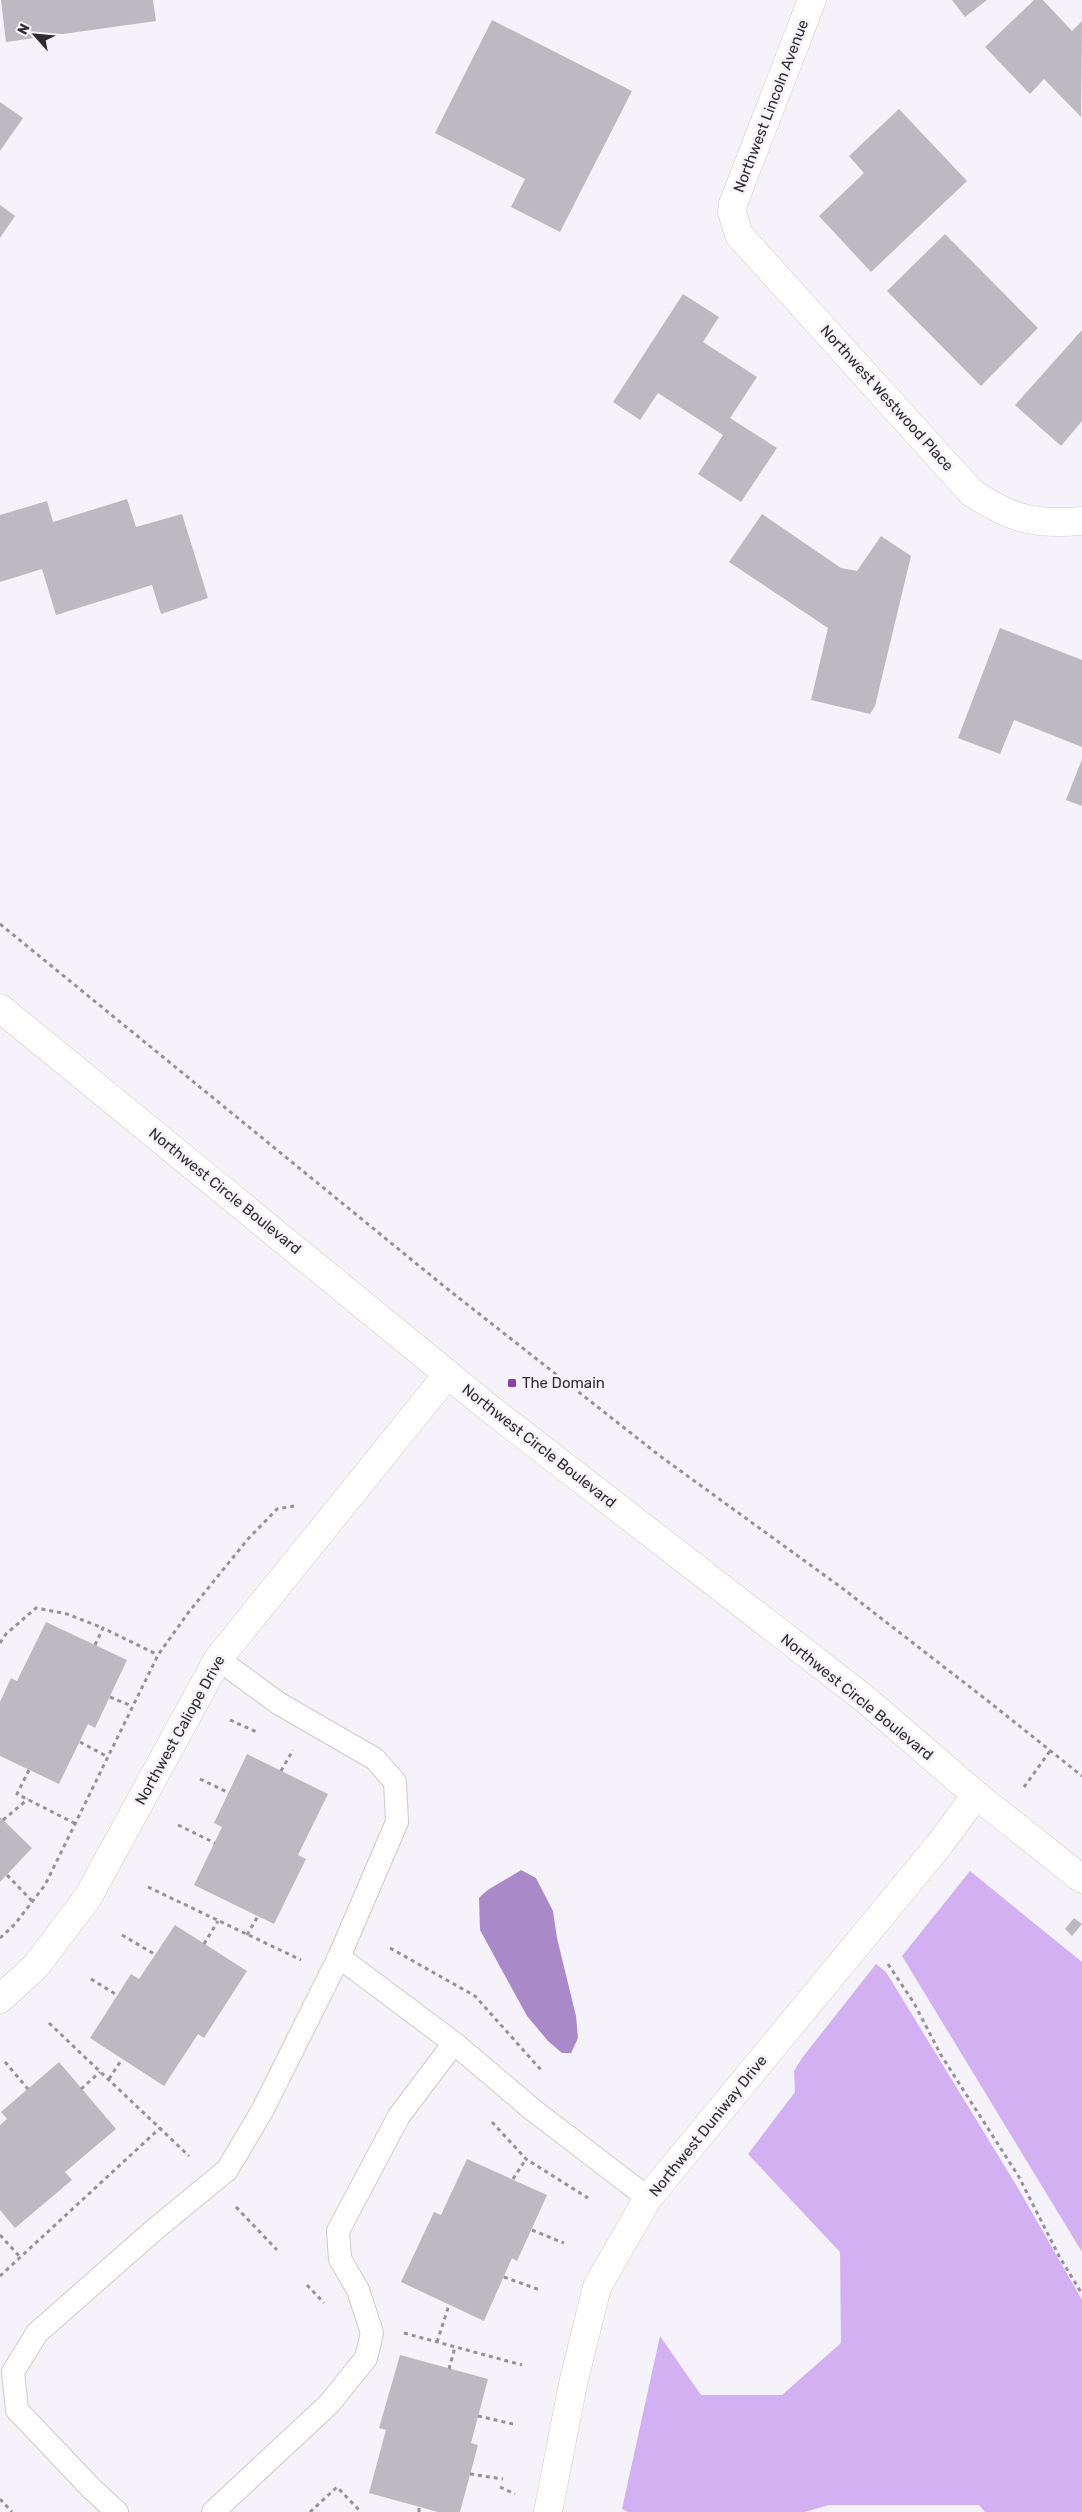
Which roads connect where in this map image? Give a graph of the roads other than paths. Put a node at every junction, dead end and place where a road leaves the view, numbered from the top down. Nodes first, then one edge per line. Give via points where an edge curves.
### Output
1 (808, 1) edge
2 (732, 212) joint
3 (1082, 521) edge
4 (0, 1008) edge
5 (448, 1374) junction
6 (218, 1659) junction
7 (976, 1795) junction
8 (1082, 1879) edge
9 (339, 1957) junction
10 (0, 1999) edge
11 (454, 2043) junction
12 (648, 2198) junction
13 (117, 2512) edge
14 (213, 2512) edge
15 (548, 2512) edge

1 - 2 street, Northwest Lincoln Avenue
2 - 3 street, Northwest Westwood Place via 740,235 972,493 1023,519 1052,523
4 - 5 street, Northwest Circle Boulevard
5 - 6 street, Northwest Caliope Drive
5 - 7 street, Northwest Circle Boulevard via 865,1699
6 - 9 lane via 278,1703 376,1759 395,1782 397,1822
6 - 10 street, Northwest Caliope Drive via 88,1897 36,1966
7 - 8 street, Northwest Circle Boulevard
7 - 12 street, Northwest Duniway Drive via 939,1846
9 - 11 lane
9 - 13 lane via 262,2111 227,2170 37,2333 13,2372 17,2410
11 - 12 lane via 533,2110
11 - 14 lane via 400,2116 338,2231 340,2259 358,2290 372,2332 366,2358 329,2404
12 - 15 street, Northwest Duniway Drive via 597,2288 572,2384

